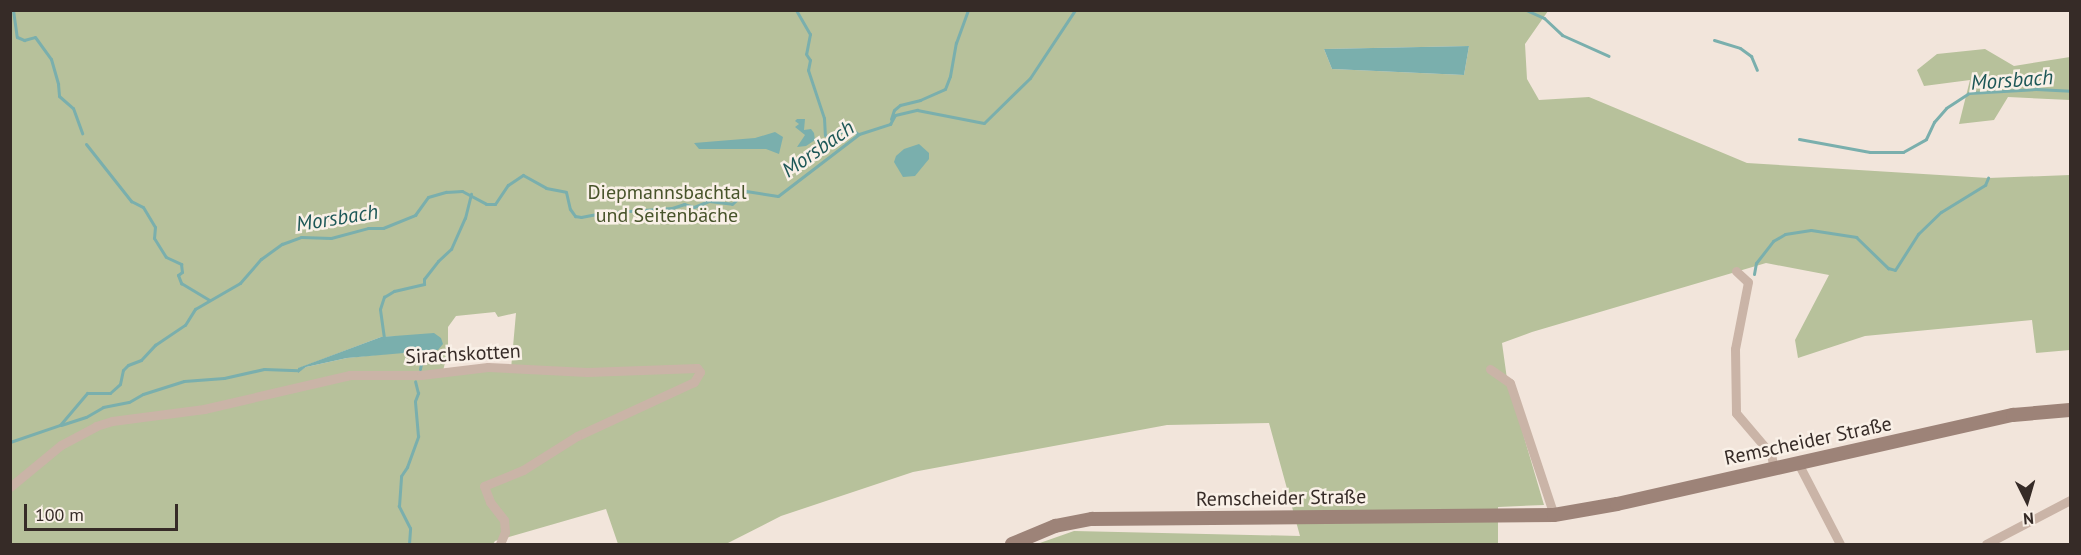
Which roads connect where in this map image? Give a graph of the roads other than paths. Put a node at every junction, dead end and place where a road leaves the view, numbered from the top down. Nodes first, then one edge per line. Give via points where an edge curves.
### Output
1 (1736, 271) dead end
2 (1490, 369) dead end
3 (2070, 410) edge
4 (1798, 463) junction
5 (1774, 469) junction
6 (10, 487) edge
7 (2070, 500) edge
8 (1554, 515) junction
9 (500, 544) edge
10 (1012, 544) edge
11 (1840, 544) edge
12 (1986, 544) edge

1 - 5 street via 1748,282 1735,349 1736,413 1771,454
2 - 8 street via 1510,383
3 - 4 main road, Remscheider Straße via 2013,416
4 - 5 main road, Remscheider Straße
4 - 11 street
5 - 8 main road, Remscheider Straße
6 - 9 street, Sirachskotten via 61,445 96,426 204,409 350,375 421,375 488,366 587,372 697,368 700,372 694,382 578,436 523,470 484,486 504,520
7 - 12 street
8 - 10 main road, Remscheider Straße via 1092,519 1055,526

